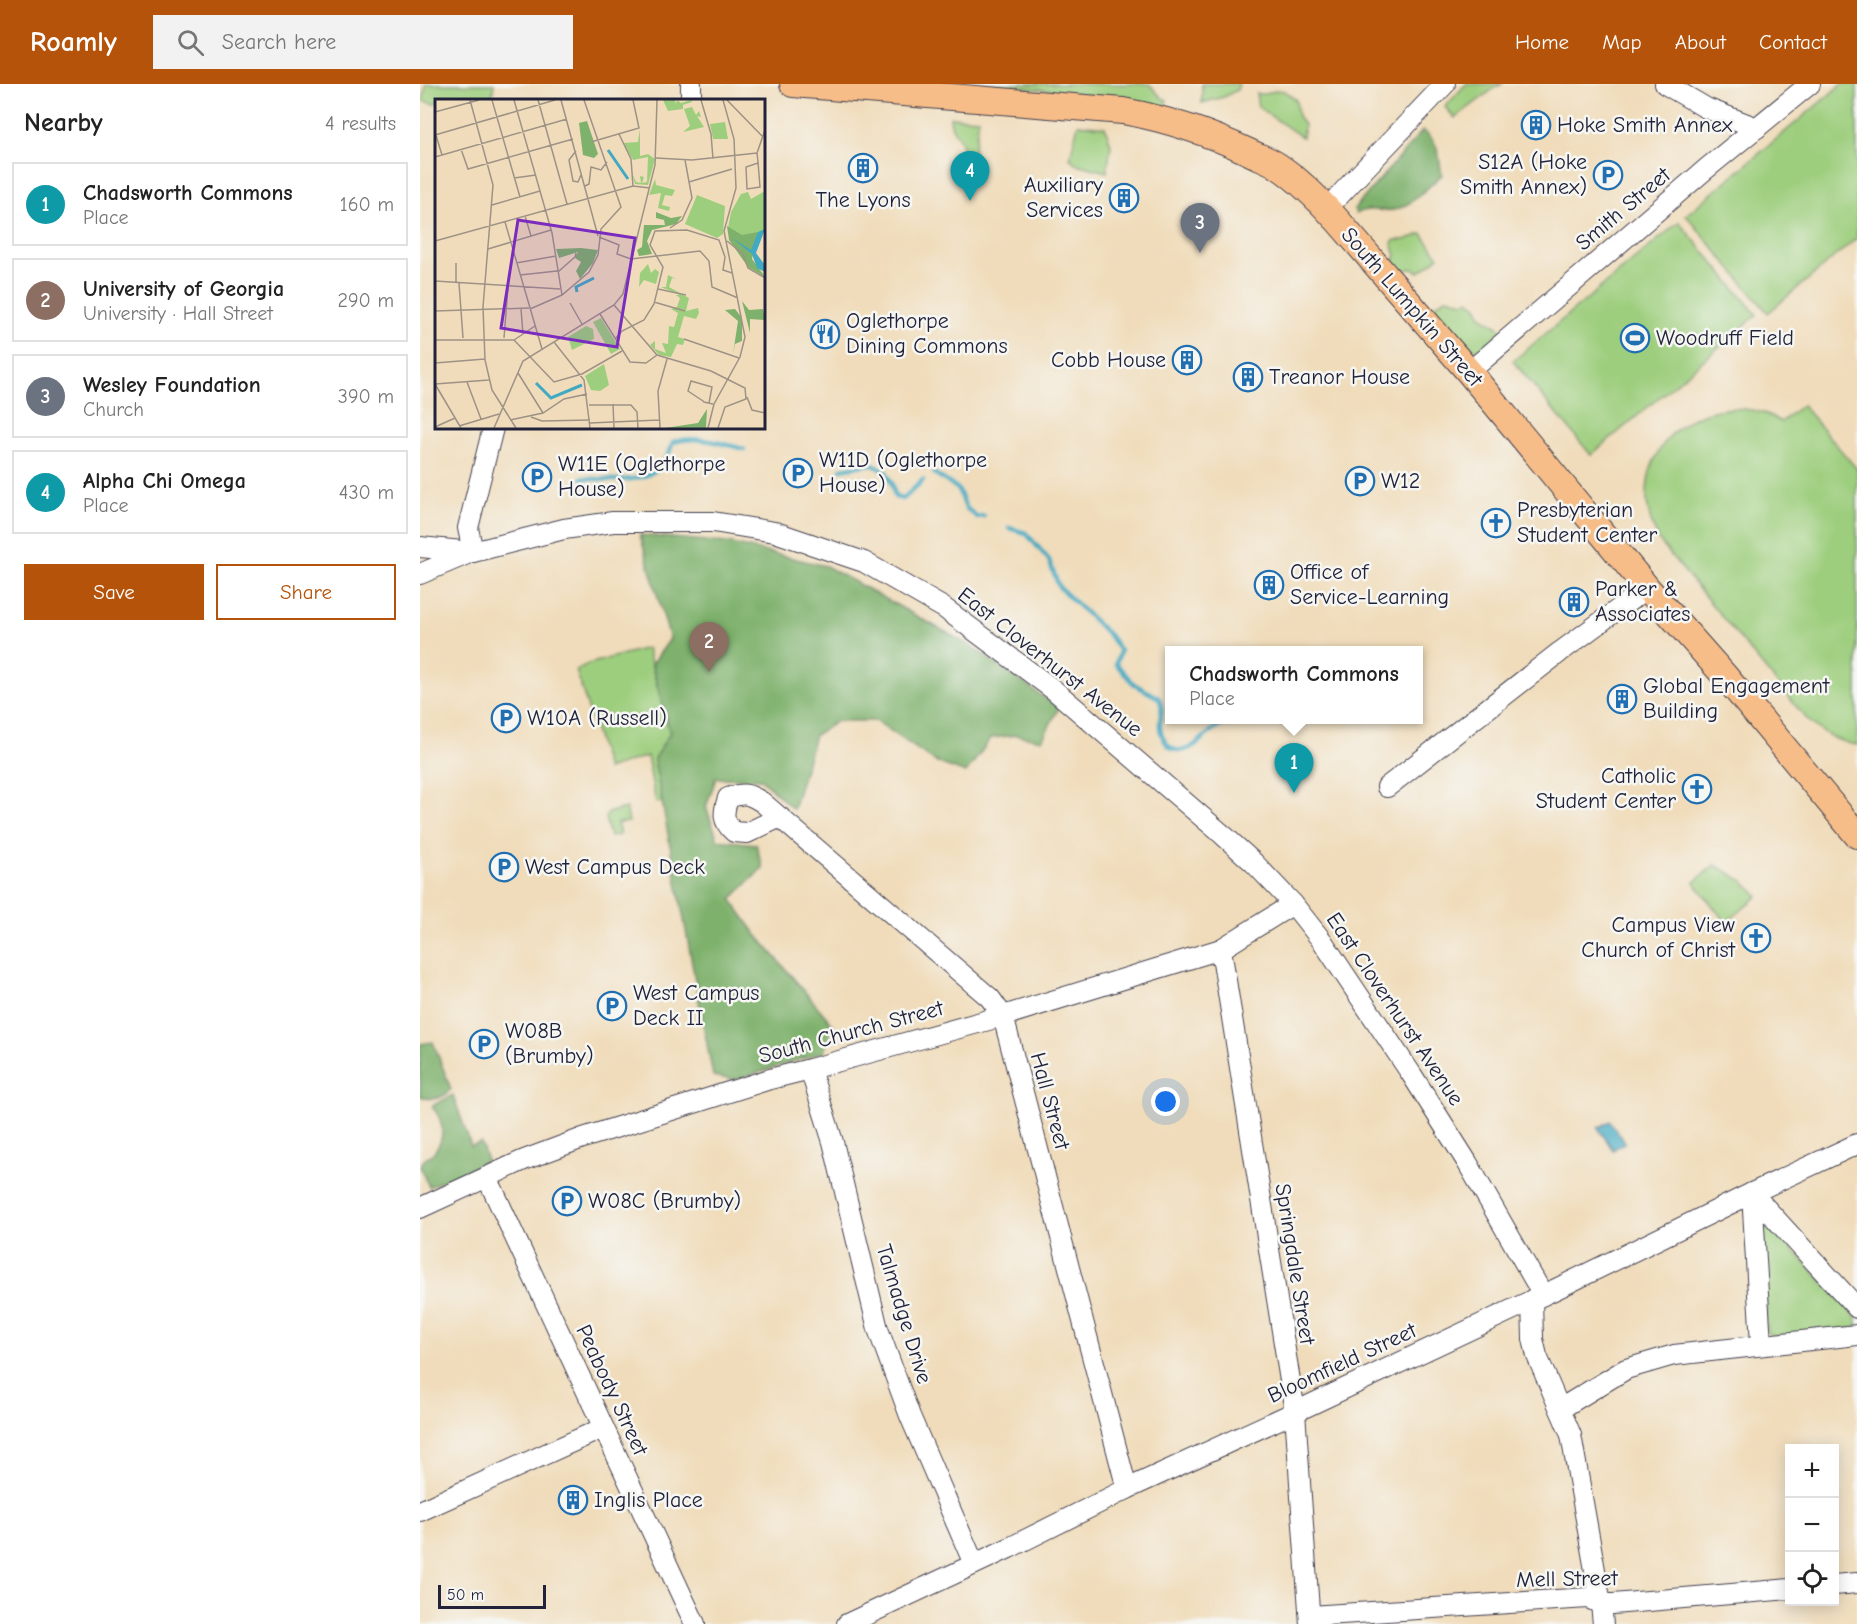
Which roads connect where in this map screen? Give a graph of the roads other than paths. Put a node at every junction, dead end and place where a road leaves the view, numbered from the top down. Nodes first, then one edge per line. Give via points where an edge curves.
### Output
1 (691, 84) edge
2 (793, 84) edge
3 (1445, 84) edge
4 (1665, 84) edge
5 (1810, 84) edge
6 (692, 99) edge
7 (1757, 128) junction
8 (1326, 207) junction
9 (1469, 372) junction
10 (493, 429) edge
11 (420, 548) edge
12 (473, 552) junction
13 (420, 574) edge
14 (1647, 588) junction
15 (1387, 787) dead end
16 (780, 817) dead end
17 (1857, 835) edge
18 (1293, 904) junction
19 (1221, 949) junction
20 (1003, 1016) junction
21 (810, 1070) junction
22 (1857, 1144) edge
23 (487, 1177) junction
24 (1752, 1193) junction
25 (420, 1208) edge
26 (1538, 1297) junction
27 (1857, 1308) edge
28 (1857, 1335) edge
29 (1761, 1344) junction
30 (1560, 1409) junction
31 (1295, 1412) junction
32 (603, 1428) junction
33 (1127, 1489) junction
34 (420, 1511) edge
35 (974, 1564) junction
36 (1857, 1583) edge
37 (1839, 1585) edge
38 (1785, 1589) edge
39 (1601, 1604) junction
40 (1310, 1620) edge
41 (695, 1624) edge
42 (847, 1624) edge
43 (1603, 1624) edge

1 - 6 street
2 - 8 main road, South Lumpkin Street via 1157,117 1278,165
3 - 8 street
4 - 7 street via 1706,108
5 - 7 street, Smith Street
7 - 9 street, Smith Street
8 - 9 main road, South Lumpkin Street
9 - 14 main road, South Lumpkin Street
10 - 12 street via 468,528
11 - 12 street, East Cloverhurst Avenue
12 - 13 street
12 - 18 street, East Cloverhurst Avenue via 564,529 613,522 703,521 775,532 864,562 944,608 1054,690 1222,834
14 - 15 street
14 - 17 main road, South Lumpkin Street
16 - 20 street, Hall Street via 990,998
18 - 19 street, South Church Street
18 - 26 street, East Cloverhurst Avenue via 1412,1075 1469,1167
19 - 20 street, South Church Street
19 - 31 street, Springdale Street
20 - 21 street, South Church Street
20 - 33 street, Hall Street
21 - 23 street, South Church Street via 725,1092 583,1138
21 - 35 street, Talmadge Drive via 833,1142 879,1329 910,1416
22 - 24 street, Bloomfield Street
23 - 25 street, South Church Street
23 - 32 street, Peabody Street
24 - 26 street, Bloomfield Street
24 - 27 street
24 - 29 street
26 - 30 street via 1533,1340
26 - 31 street, Bloomfield Street
28 - 29 street
29 - 30 street via 1674,1355 1626,1369
30 - 39 street via 1571,1434
31 - 33 street, Bloomfield Street
31 - 40 street, Springdale Street
32 - 34 street
32 - 41 street, Peabody Street
33 - 35 street, Bloomfield Street
35 - 42 street, Bloomfield Street
36 - 37 street
38 - 39 street, Mell Street
39 - 40 street, Mell Street via 1588,1598
39 - 43 street

